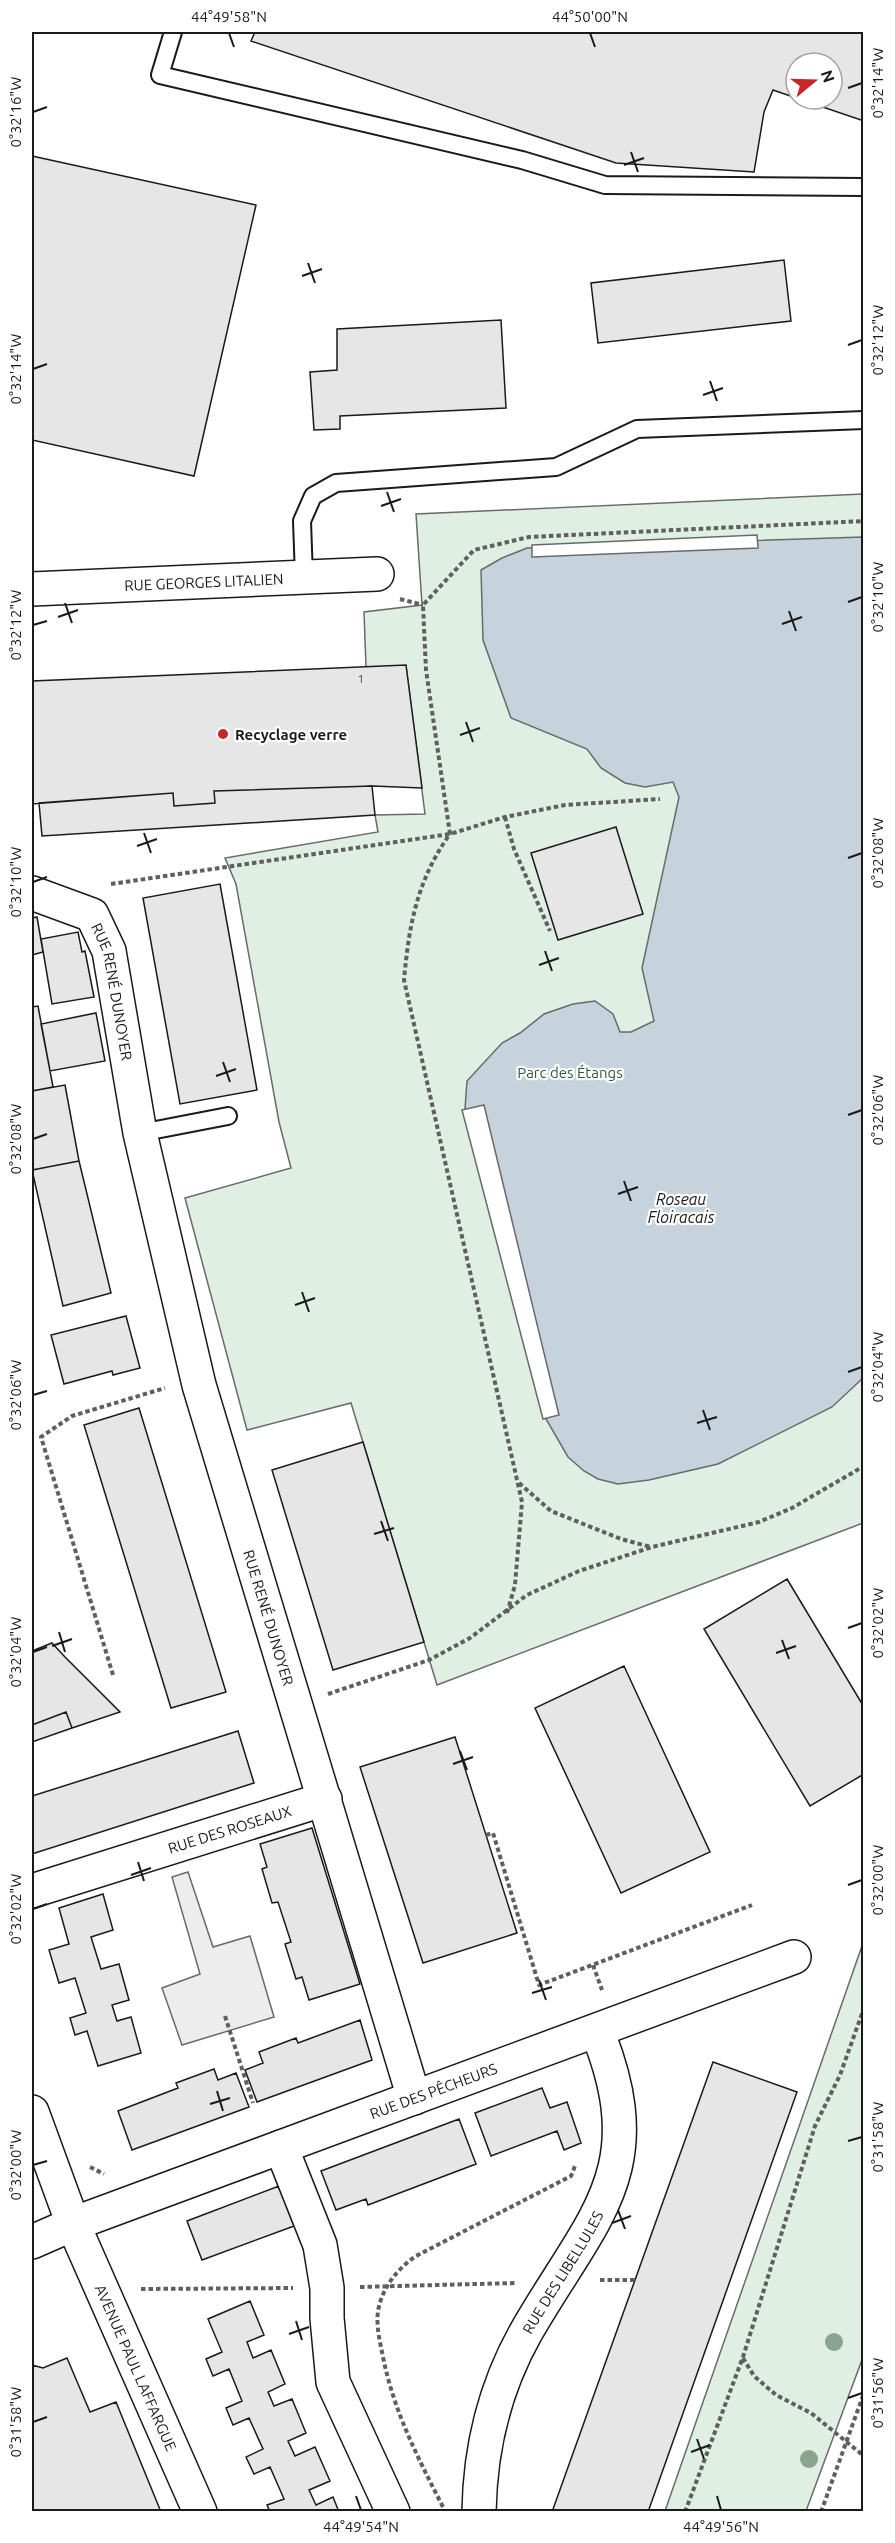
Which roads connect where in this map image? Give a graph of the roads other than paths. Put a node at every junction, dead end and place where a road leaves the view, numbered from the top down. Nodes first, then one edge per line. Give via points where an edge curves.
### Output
1 (173, 32) edge
2 (864, 187) edge
3 (864, 420) edge
4 (376, 573) dead end
5 (304, 577) junction
6 (32, 589) edge
7 (32, 892) edge
8 (228, 1116) dead end
9 (140, 1133) junction
10 (325, 1799) junction
11 (32, 1891) edge
12 (794, 1957) dead end
13 (597, 2031) junction
14 (414, 2097) junction
15 (32, 2112) edge
16 (281, 2147) junction
17 (73, 2224) junction
18 (32, 2242) edge
19 (200, 2511) edge
20 (393, 2511) edge
21 (479, 2511) edge

1 - 2 lane via 160,75 522,160 605,186
3 - 5 lane via 637,429 556,467 336,483 314,496 302,521
4 - 5 street, RUE GEORGES LITALIEN
5 - 6 street, RUE GEORGES LITALIEN
7 - 9 street, RUE RENÉ DUNOYER via 92,915 109,951
8 - 9 lane
9 - 10 street, RUE RENÉ DUNOYER via 197,1378
10 - 11 street, RUE DES ROSEAUX
10 - 14 street, RUE RENÉ DUNOYER
12 - 13 street, RUE DES PÊCHEURS
13 - 14 street, RUE DES PÊCHEURS
13 - 21 street, RUE DES LIBELLULES via 614,2080 621,2118 618,2159 601,2210 526,2332 508,2369 483,2456
14 - 16 street, RUE DES PÊCHEURS
15 - 17 street, AVENUE PAUL LAFFARGUE
16 - 17 street, RUE DES PÊCHEURS
16 - 20 street via 320,2245 333,2382
17 - 18 street, RUE DES PÊCHEURS
17 - 19 street, AVENUE PAUL LAFFARGUE

